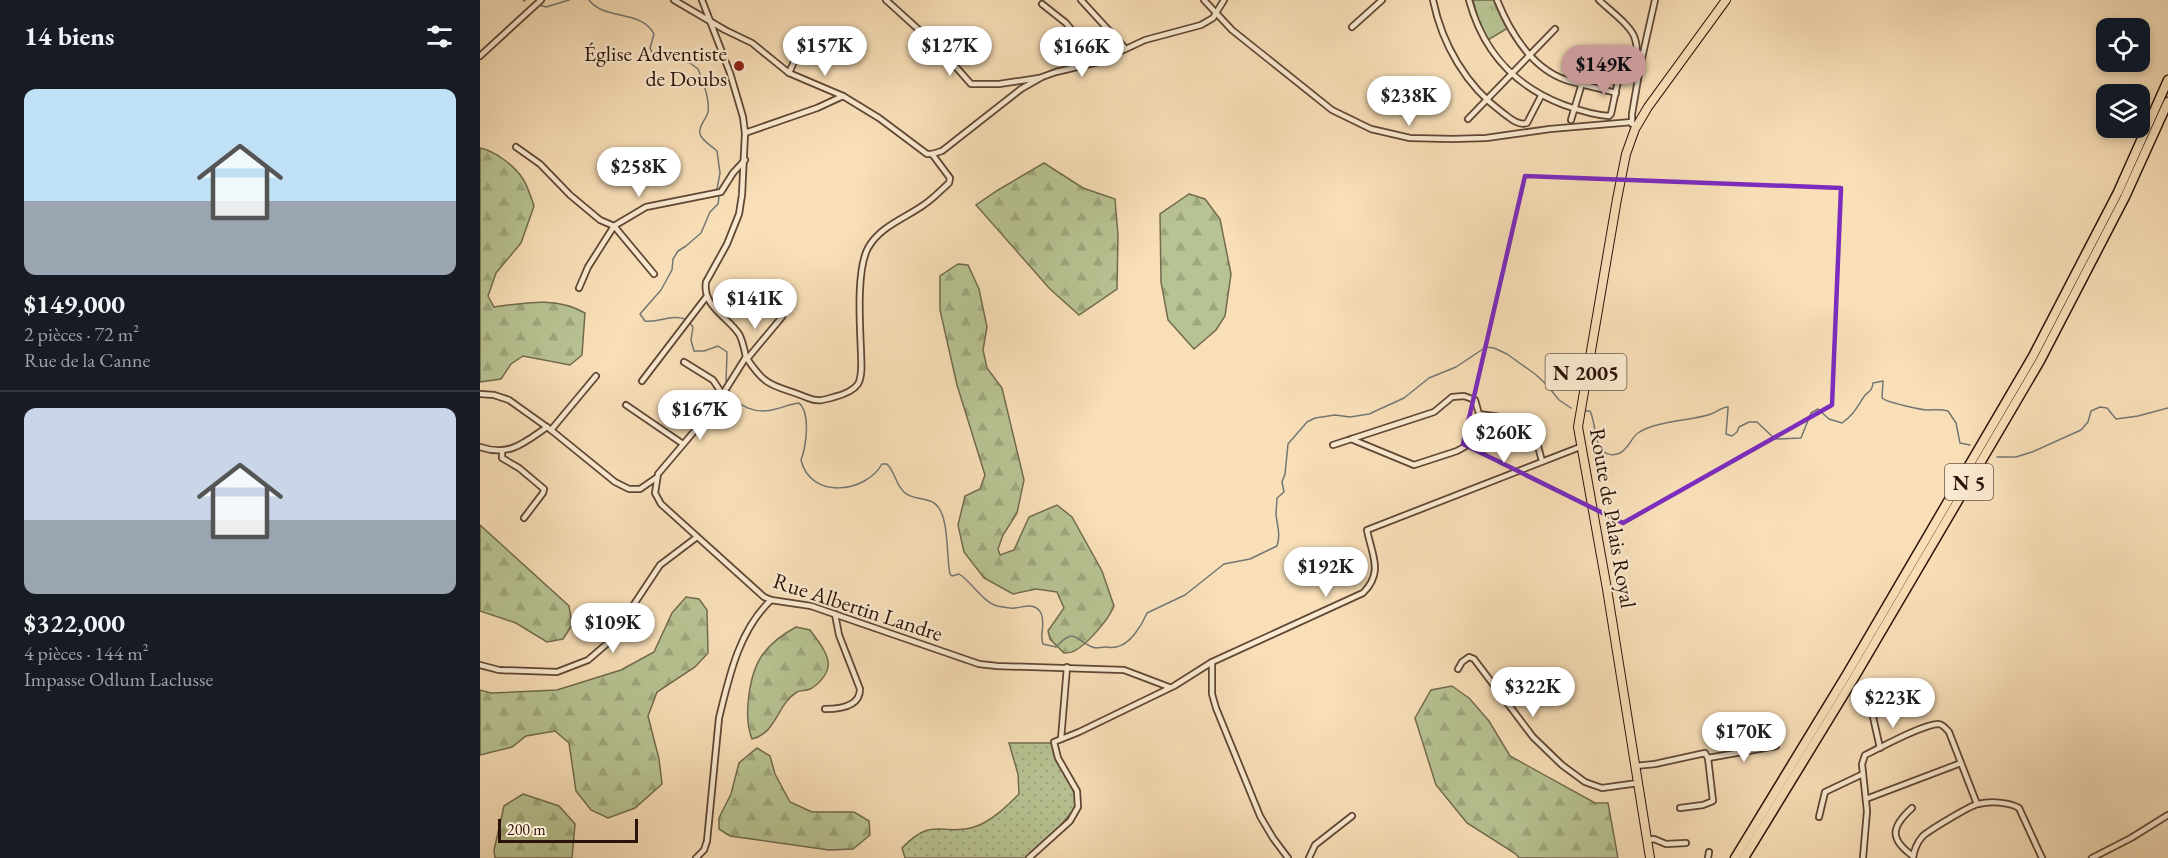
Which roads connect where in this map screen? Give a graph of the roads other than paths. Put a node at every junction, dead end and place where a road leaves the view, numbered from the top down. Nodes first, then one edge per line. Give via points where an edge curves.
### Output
1 (541, 0) edge
2 (674, 0) edge
3 (702, 0) edge
4 (886, 0) edge
5 (1081, 0) edge
6 (1204, 0) edge
7 (1224, 0) edge
8 (1382, 0) edge
9 (1432, 0) edge
10 (1469, 0) edge
11 (1497, 0) edge
12 (1599, 0) edge
13 (1655, 0) edge
14 (1726, 0) edge
15 (1042, 4) dead end
16 (1218, 13) junction
17 (711, 20) junction
18 (1352, 27) dead end
19 (1555, 29) dead end
20 (804, 39) dead end
21 (1125, 48) junction
22 (1530, 55) junction
23 (480, 56) edge
24 (1098, 62) junction
25 (1588, 63) dead end
26 (1640, 67) junction
27 (789, 73) junction
28 (1511, 75) junction
29 (1042, 77) junction
30 (2168, 80) edge
31 (1618, 81) dead end
32 (1582, 84) junction
33 (1616, 93) junction
34 (843, 96) junction
35 (1542, 96) junction
36 (1487, 99) junction
37 (2168, 102) edge
38 (1574, 109) junction
39 (1467, 119) dead end
40 (1571, 120) dead end
41 (1633, 125) junction
42 (745, 133) junction
43 (516, 147) dead end
44 (932, 154) junction
45 (745, 160) junction
46 (614, 226) junction
47 (654, 274) dead end
48 (579, 288) dead end
49 (707, 296) junction
50 (782, 317) dead end
51 (746, 358) junction
52 (684, 362) dead end
53 (596, 376) dead end
54 (642, 381) dead end
55 (724, 393) junction
56 (480, 394) edge
57 (626, 405) dead end
58 (1479, 414) junction
59 (549, 429) junction
60 (1351, 440) junction
61 (683, 444) junction
62 (1333, 444) dead end
63 (480, 447) edge
64 (1580, 447) junction
65 (502, 451) junction
66 (1542, 461) junction
67 (656, 478) junction
68 (524, 518) dead end
69 (697, 537) junction
70 (771, 600) junction
71 (835, 614) junction
72 (1212, 662) junction
73 (480, 665) edge
74 (1067, 668) junction
75 (1458, 669) dead end
76 (1169, 687) junction
77 (1870, 708) dead end
78 (825, 709) dead end
79 (1061, 739) junction
80 (1776, 746) dead end
81 (1880, 748) junction
82 (1706, 756) junction
83 (1961, 763) junction
84 (1635, 766) junction
85 (1863, 774) junction
86 (1638, 783) junction
87 (1866, 800) junction
88 (1977, 804) junction
89 (1680, 808) dead end
90 (1912, 808) dead end
91 (2168, 815) edge
92 (1352, 816) dead end
93 (1819, 816) dead end
94 (1648, 840) junction
95 (1686, 843) dead end
96 (1913, 857) edge
97 (696, 858) edge
98 (1029, 858) edge
99 (1288, 858) edge
100 (1309, 858) edge
101 (1650, 858) edge
102 (1735, 858) edge
103 (1744, 858) edge
104 (1863, 858) edge
105 (2042, 858) edge
106 (2092, 858) edge

1 - 23 street
2 - 17 street
3 - 17 street
4 - 29 street via 940,49 971,84
5 - 21 street
6 - 16 street
7 - 16 street
8 - 18 street
9 - 36 street via 1455,60
10 - 28 street via 1480,31
11 - 22 street via 1507,23
12 - 26 street via 1632,30
13 - 26 street
14 - 41 main road, Route de Palais Royal / N 2005
15 - 24 street via 1066,23
16 - 21 street via 1201,25
16 - 41 street via 1232,30 1332,110 1371,129 1410,138 1486,138 1550,129
17 - 27 street via 758,47
17 - 42 street
19 - 22 street
20 - 27 street
21 - 24 street
22 - 28 street
22 - 32 street via 1545,69
24 - 29 street
25 - 32 street
26 - 41 street
27 - 34 street
28 - 35 street
28 - 36 street
29 - 44 street via 942,151
30 - 102 highway, N 5 via 2118,192 2033,356
31 - 33 street
32 - 33 street
32 - 38 street
33 - 38 street via 1609,116
34 - 42 street
34 - 44 street
35 - 36 street via 1527,123 1521,125
35 - 38 street
36 - 39 street
37 - 103 highway, N 5 via 2125,197 2040,361
38 - 40 street
41 - 64 main road, Route de Palais Royal / N 2005 via 1580,402
42 - 45 street
43 - 46 street via 600,220
44 - 51 street via 950,178 949,183 925,204 883,230 865,255 860,308 861,370 854,388 814,400 765,381
45 - 46 street via 721,192 646,207
45 - 49 street via 739,213 706,282
46 - 47 street
46 - 48 street
49 - 51 street via 738,333
49 - 54 street
50 - 51 street
51 - 55 street
52 - 55 street via 713,380
53 - 59 street
55 - 61 street
56 - 59 street via 510,400
57 - 61 street
58 - 60 street via 1475,400 1452,397 1434,412
58 - 60 street via 1473,442 1414,465
58 - 66 street via 1500,417 1536,439
59 - 65 street
59 - 67 street via 629,489 640,489
60 - 62 street
61 - 67 street
63 - 65 street
64 - 66 street
64 - 84 main road, Route de Palais Royal / N 2005
65 - 68 street via 502,458 544,489
66 - 72 street via 1367,530 1376,565 1375,575 1362,593
67 - 69 street, Rue Albertin Landre via 658,500
69 - 70 street, Rue Albertin Landre
69 - 73 street via 660,565 609,642 588,660 557,672
70 - 71 street, Rue Albertin Landre
70 - 97 street via 743,638 723,701 707,842
71 - 74 street, Rue Albertin Landre via 970,662
71 - 78 street via 860,695 842,709
72 - 76 street
72 - 99 street via 1216,708 1260,816
74 - 76 street, Rue Albertin Landre via 1124,670
74 - 79 street
75 - 86 street via 1465,658 1474,660 1533,737 1585,782 1602,788
76 - 79 street
77 - 81 street
79 - 98 street via 1054,742 1054,748 1077,791 1078,807 1070,821
80 - 82 street
81 - 83 street via 1938,724 1949,732
81 - 85 street via 1865,754
82 - 84 street
82 - 89 street via 1713,801
83 - 87 street
83 - 88 street
84 - 86 main road, Route de Palais Royal / N 2005
85 - 87 street
85 - 93 street via 1825,792
86 - 94 main road, Route de Palais Royal / N 2005
87 - 104 street
88 - 96 street via 1923,835
88 - 105 street via 2004,803 2019,808
90 - 96 street via 1898,820 1895,830 1900,846
91 - 106 street
92 - 100 street via 1315,845
94 - 95 street
94 - 101 main road, Route de Palais Royal / N 2005

